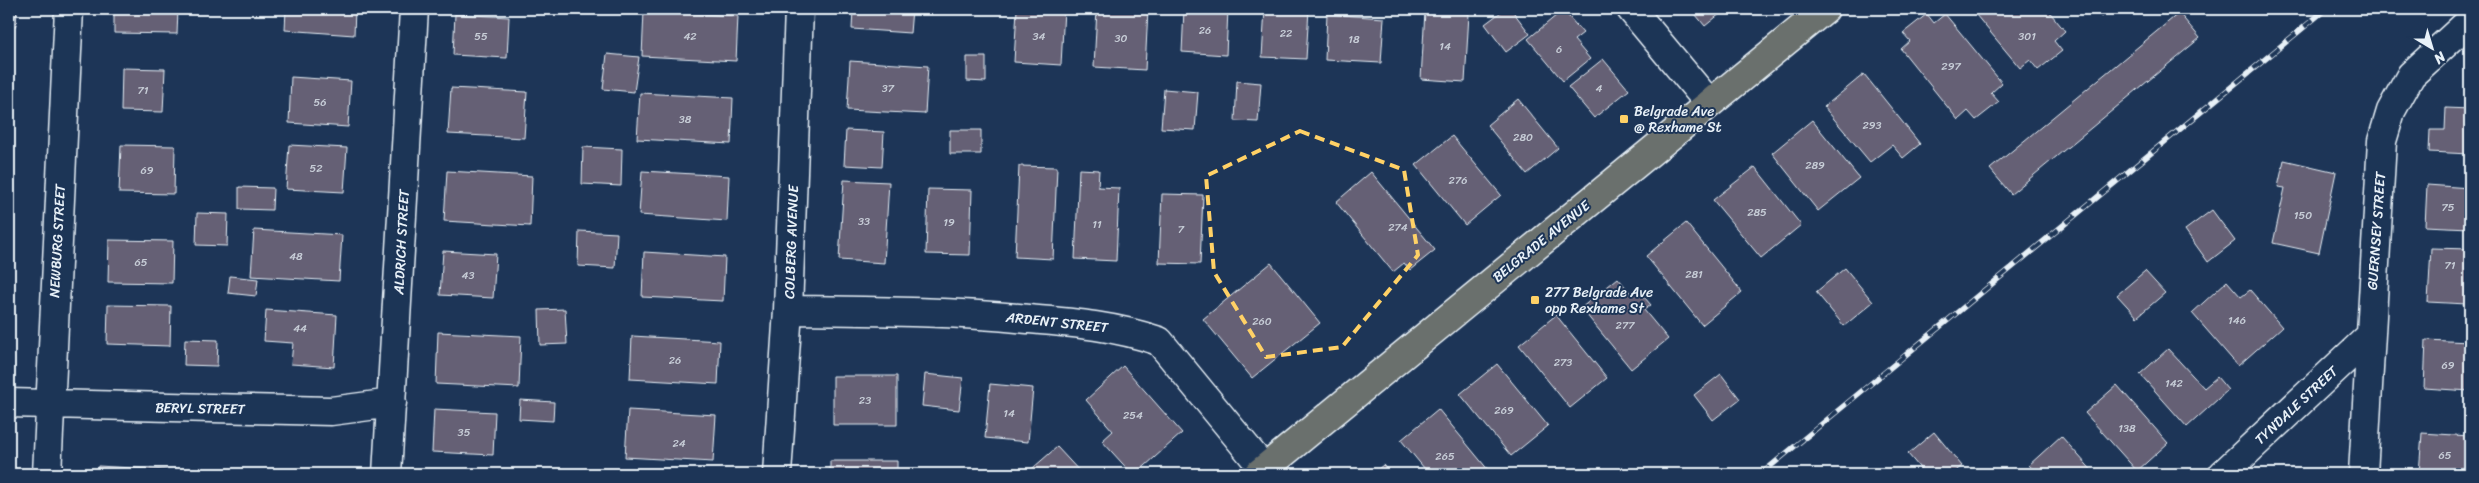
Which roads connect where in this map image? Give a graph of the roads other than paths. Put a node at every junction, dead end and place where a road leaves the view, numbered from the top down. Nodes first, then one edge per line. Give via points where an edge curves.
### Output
1 (69, 9) edge
2 (414, 9) edge
3 (799, 9) edge
4 (1631, 9) edge
5 (1825, 9) edge
6 (2470, 21) edge
7 (1709, 103) junction
8 (788, 310) junction
9 (2370, 336) junction
10 (9, 403) edge
11 (392, 403) junction
12 (50, 404) junction
13 (1261, 472) edge
14 (46, 474) edge
15 (387, 474) edge
16 (777, 474) edge
17 (2223, 474) edge
18 (2363, 474) edge

1 - 12 street, NEWBURG STREET
2 - 11 street, ALDRICH STREET
3 - 8 street, COLBERG AVENUE
4 - 7 street
5 - 7 main road, BELGRADE AVENUE
6 - 9 street, GUERNSEY STREET via 2411,75 2391,111 2382,141
7 - 13 main road, BELGRADE AVENUE
8 - 13 street, ARDENT STREET via 956,312 1104,326 1144,336 1159,342
8 - 16 street, COLBERG AVENUE
9 - 17 street, TYNDALE STREET
9 - 18 street, GUERNSEY STREET
10 - 12 street, BERYL STREET
11 - 12 street, BERYL STREET via 331,411
11 - 15 street, ALDRICH STREET
12 - 14 street, NEWBURG STREET

